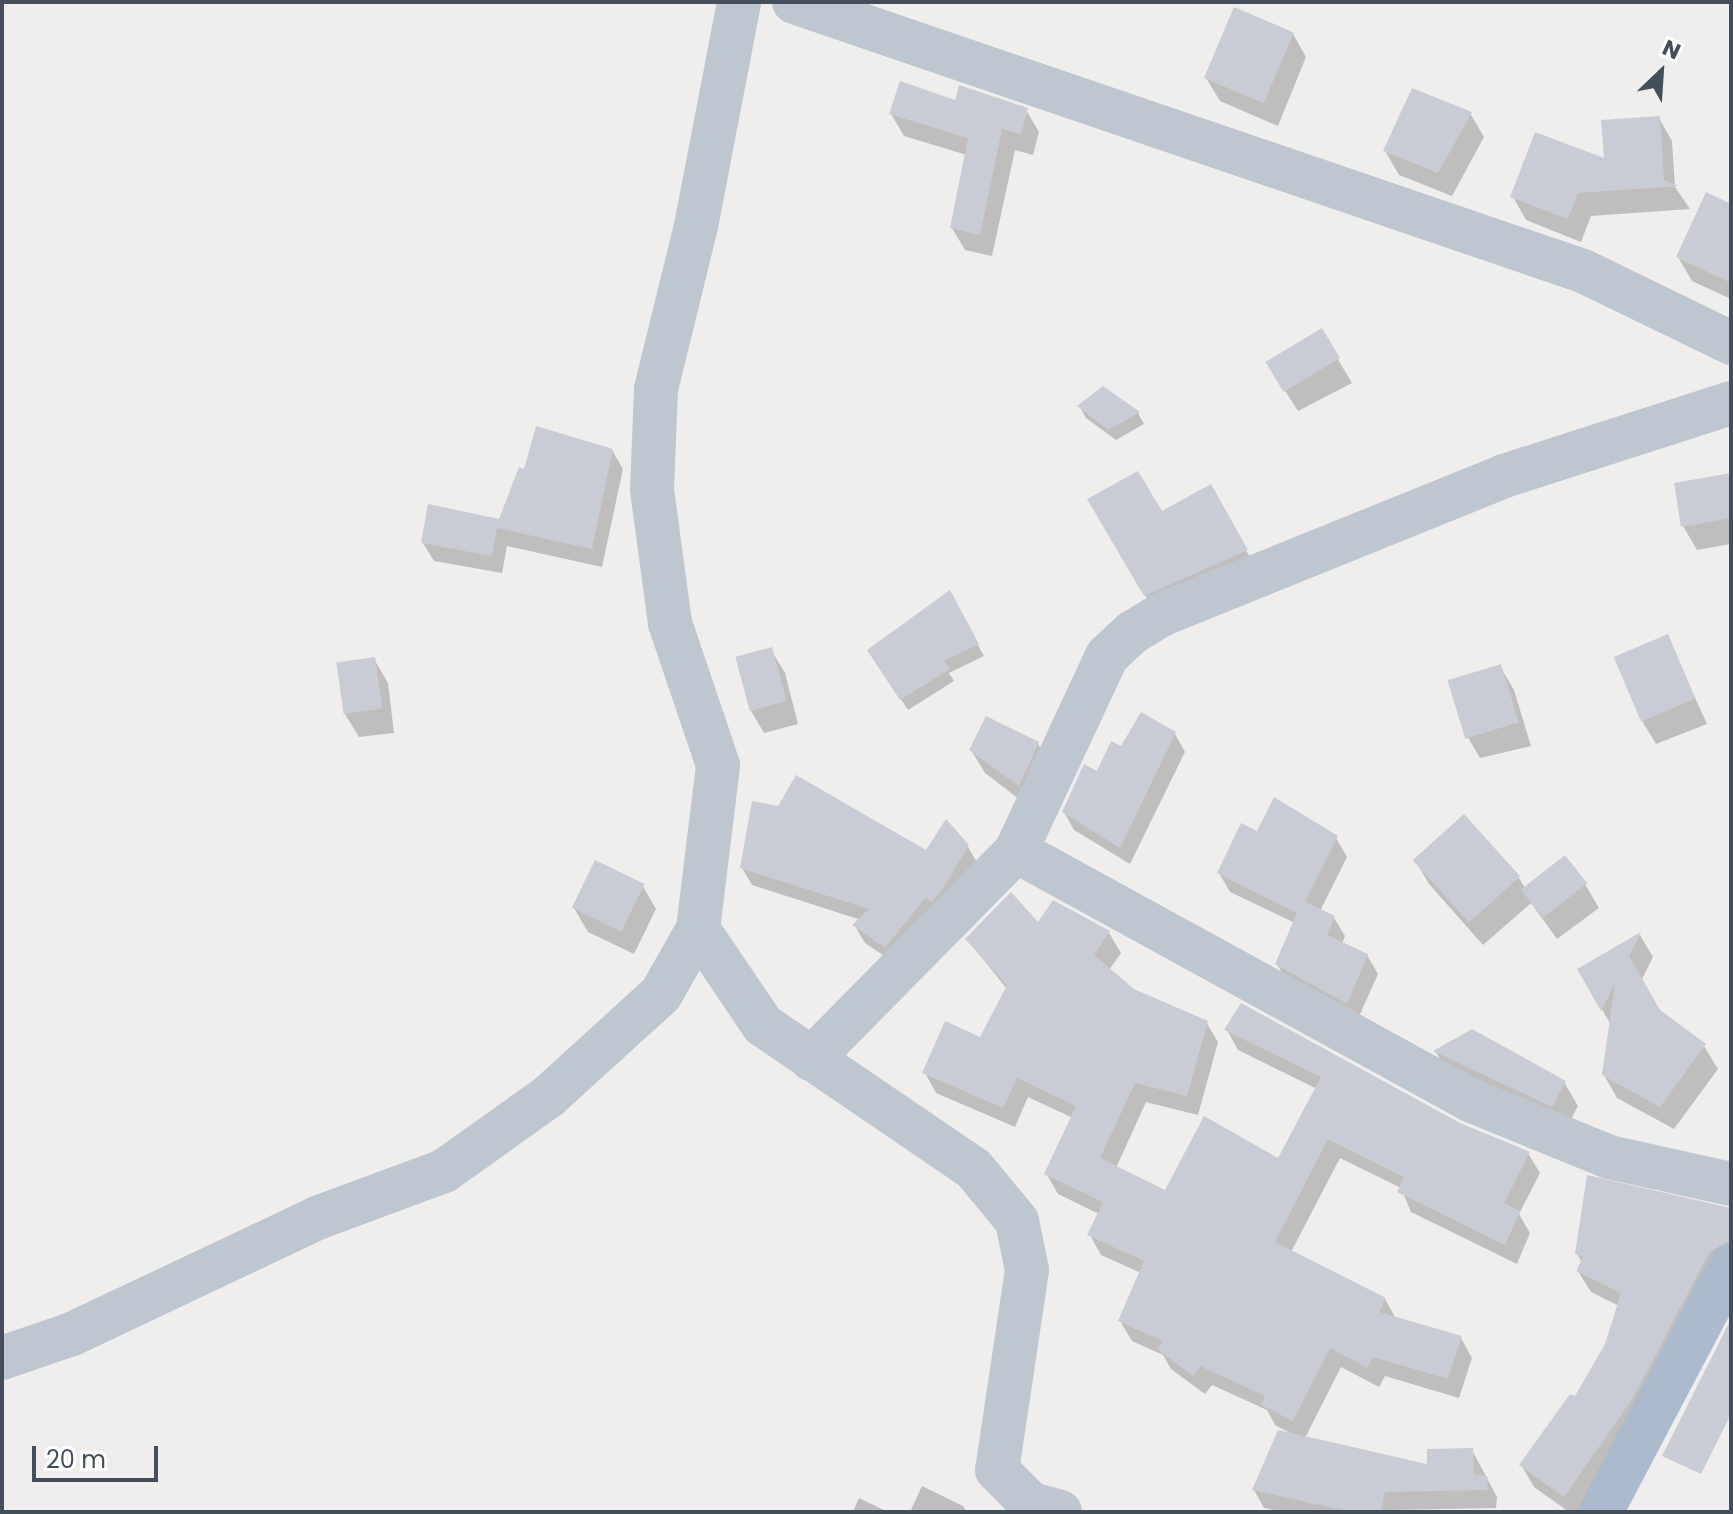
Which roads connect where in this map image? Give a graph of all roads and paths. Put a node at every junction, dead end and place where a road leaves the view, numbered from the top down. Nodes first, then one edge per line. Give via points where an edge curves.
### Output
1 (739, 2) edge
2 (794, 2) edge
3 (1731, 343) edge
4 (1731, 403) edge
5 (1016, 851) junction
6 (698, 929) junction
7 (811, 1059) junction
8 (1731, 1184) edge
9 (1731, 1265) edge
10 (2, 1358) edge
11 (1060, 1512) edge
12 (1601, 1512) edge

1 - 6 street via 696,226 656,389 652,489 670,623 718,765
2 - 3 street via 1583,271
4 - 5 street via 1504,476 1163,614 1133,632 1107,656
5 - 7 street
5 - 8 street via 1472,1101 1609,1157
6 - 7 street via 763,1025
6 - 10 street via 661,994 549,1096 444,1171 317,1218 72,1334
7 - 11 street via 974,1169 1017,1221 1027,1270 997,1470 1031,1504
9 - 12 main road

